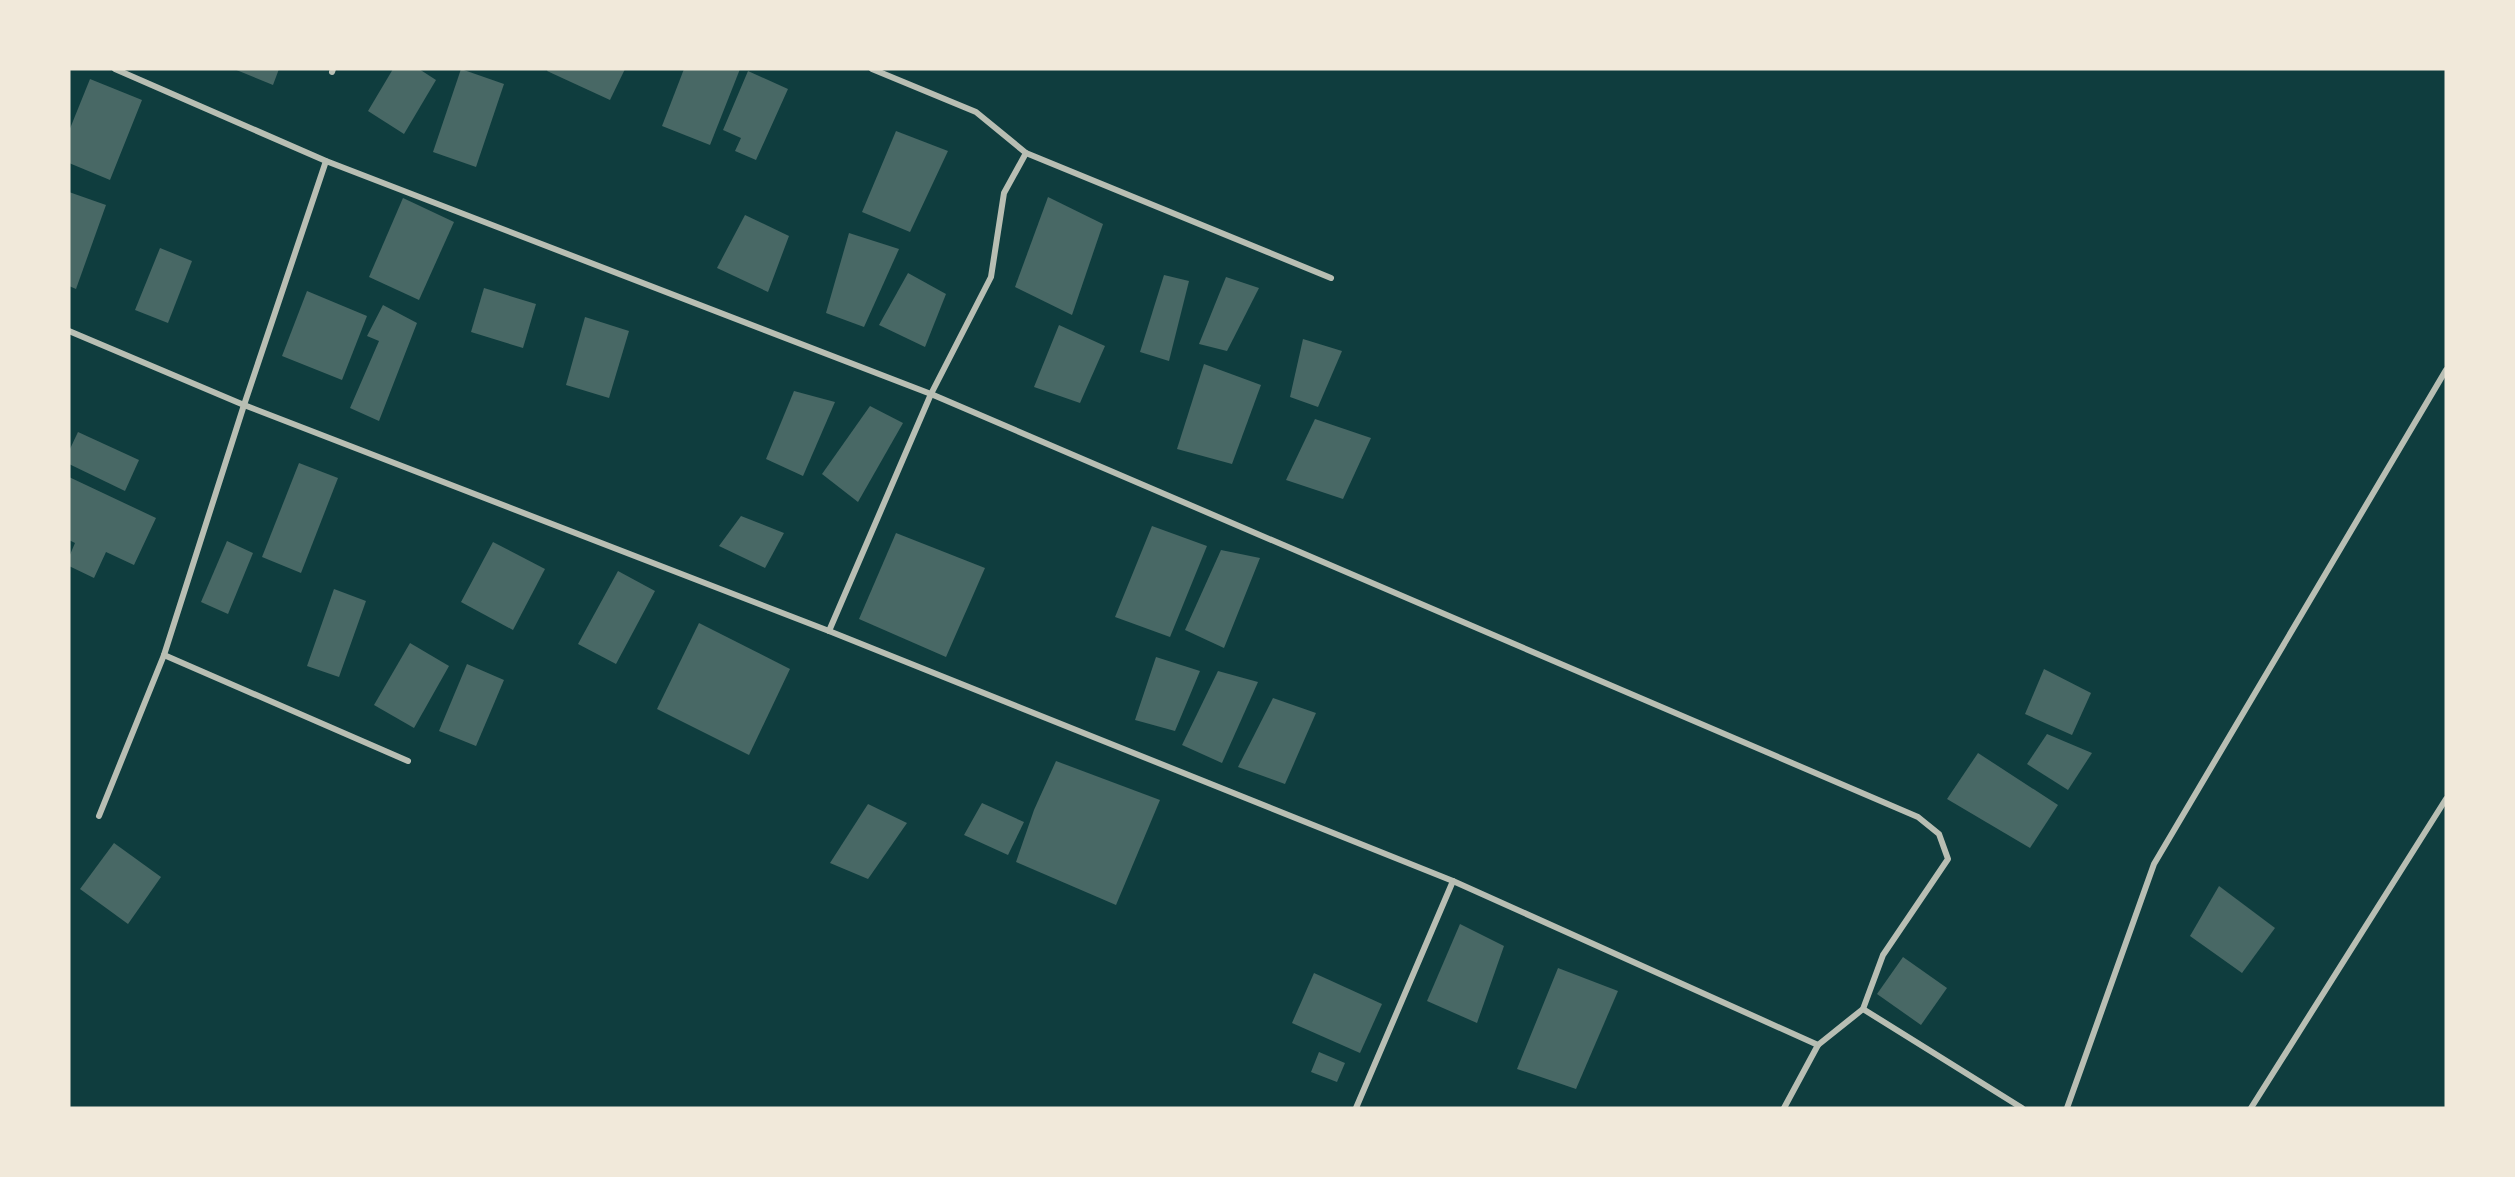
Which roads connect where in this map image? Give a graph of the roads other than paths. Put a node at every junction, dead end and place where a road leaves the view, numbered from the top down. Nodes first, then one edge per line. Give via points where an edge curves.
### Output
1 (115, 69) edge
2 (872, 69) edge
3 (1026, 153) junction
4 (326, 161) junction
5 (1331, 278) dead end
6 (69, 332) edge
7 (2446, 370) edge
8 (931, 394) junction
9 (244, 405) junction
10 (829, 631) junction
11 (164, 654) junction
12 (408, 761) dead end
13 (2446, 799) edge
14 (99, 816) dead end
15 (1453, 881) junction
16 (1863, 1009) junction
17 (1818, 1045) junction
18 (1356, 1108) edge
19 (1784, 1108) edge
20 (2022, 1108) edge
21 (2067, 1108) edge
22 (2251, 1108) edge

1 - 4 street
2 - 3 street via 976,112
3 - 5 street
3 - 8 street via 1004,194 991,277
4 - 8 street
4 - 9 street
6 - 9 street
7 - 21 street via 2154,864
8 - 10 street
8 - 16 street via 1918,817 1939,834 1948,859 1883,955
9 - 10 street
9 - 11 street
10 - 15 street
11 - 12 street
11 - 14 street
13 - 22 street
15 - 17 street
15 - 18 street
16 - 17 street
16 - 20 street
17 - 19 street

